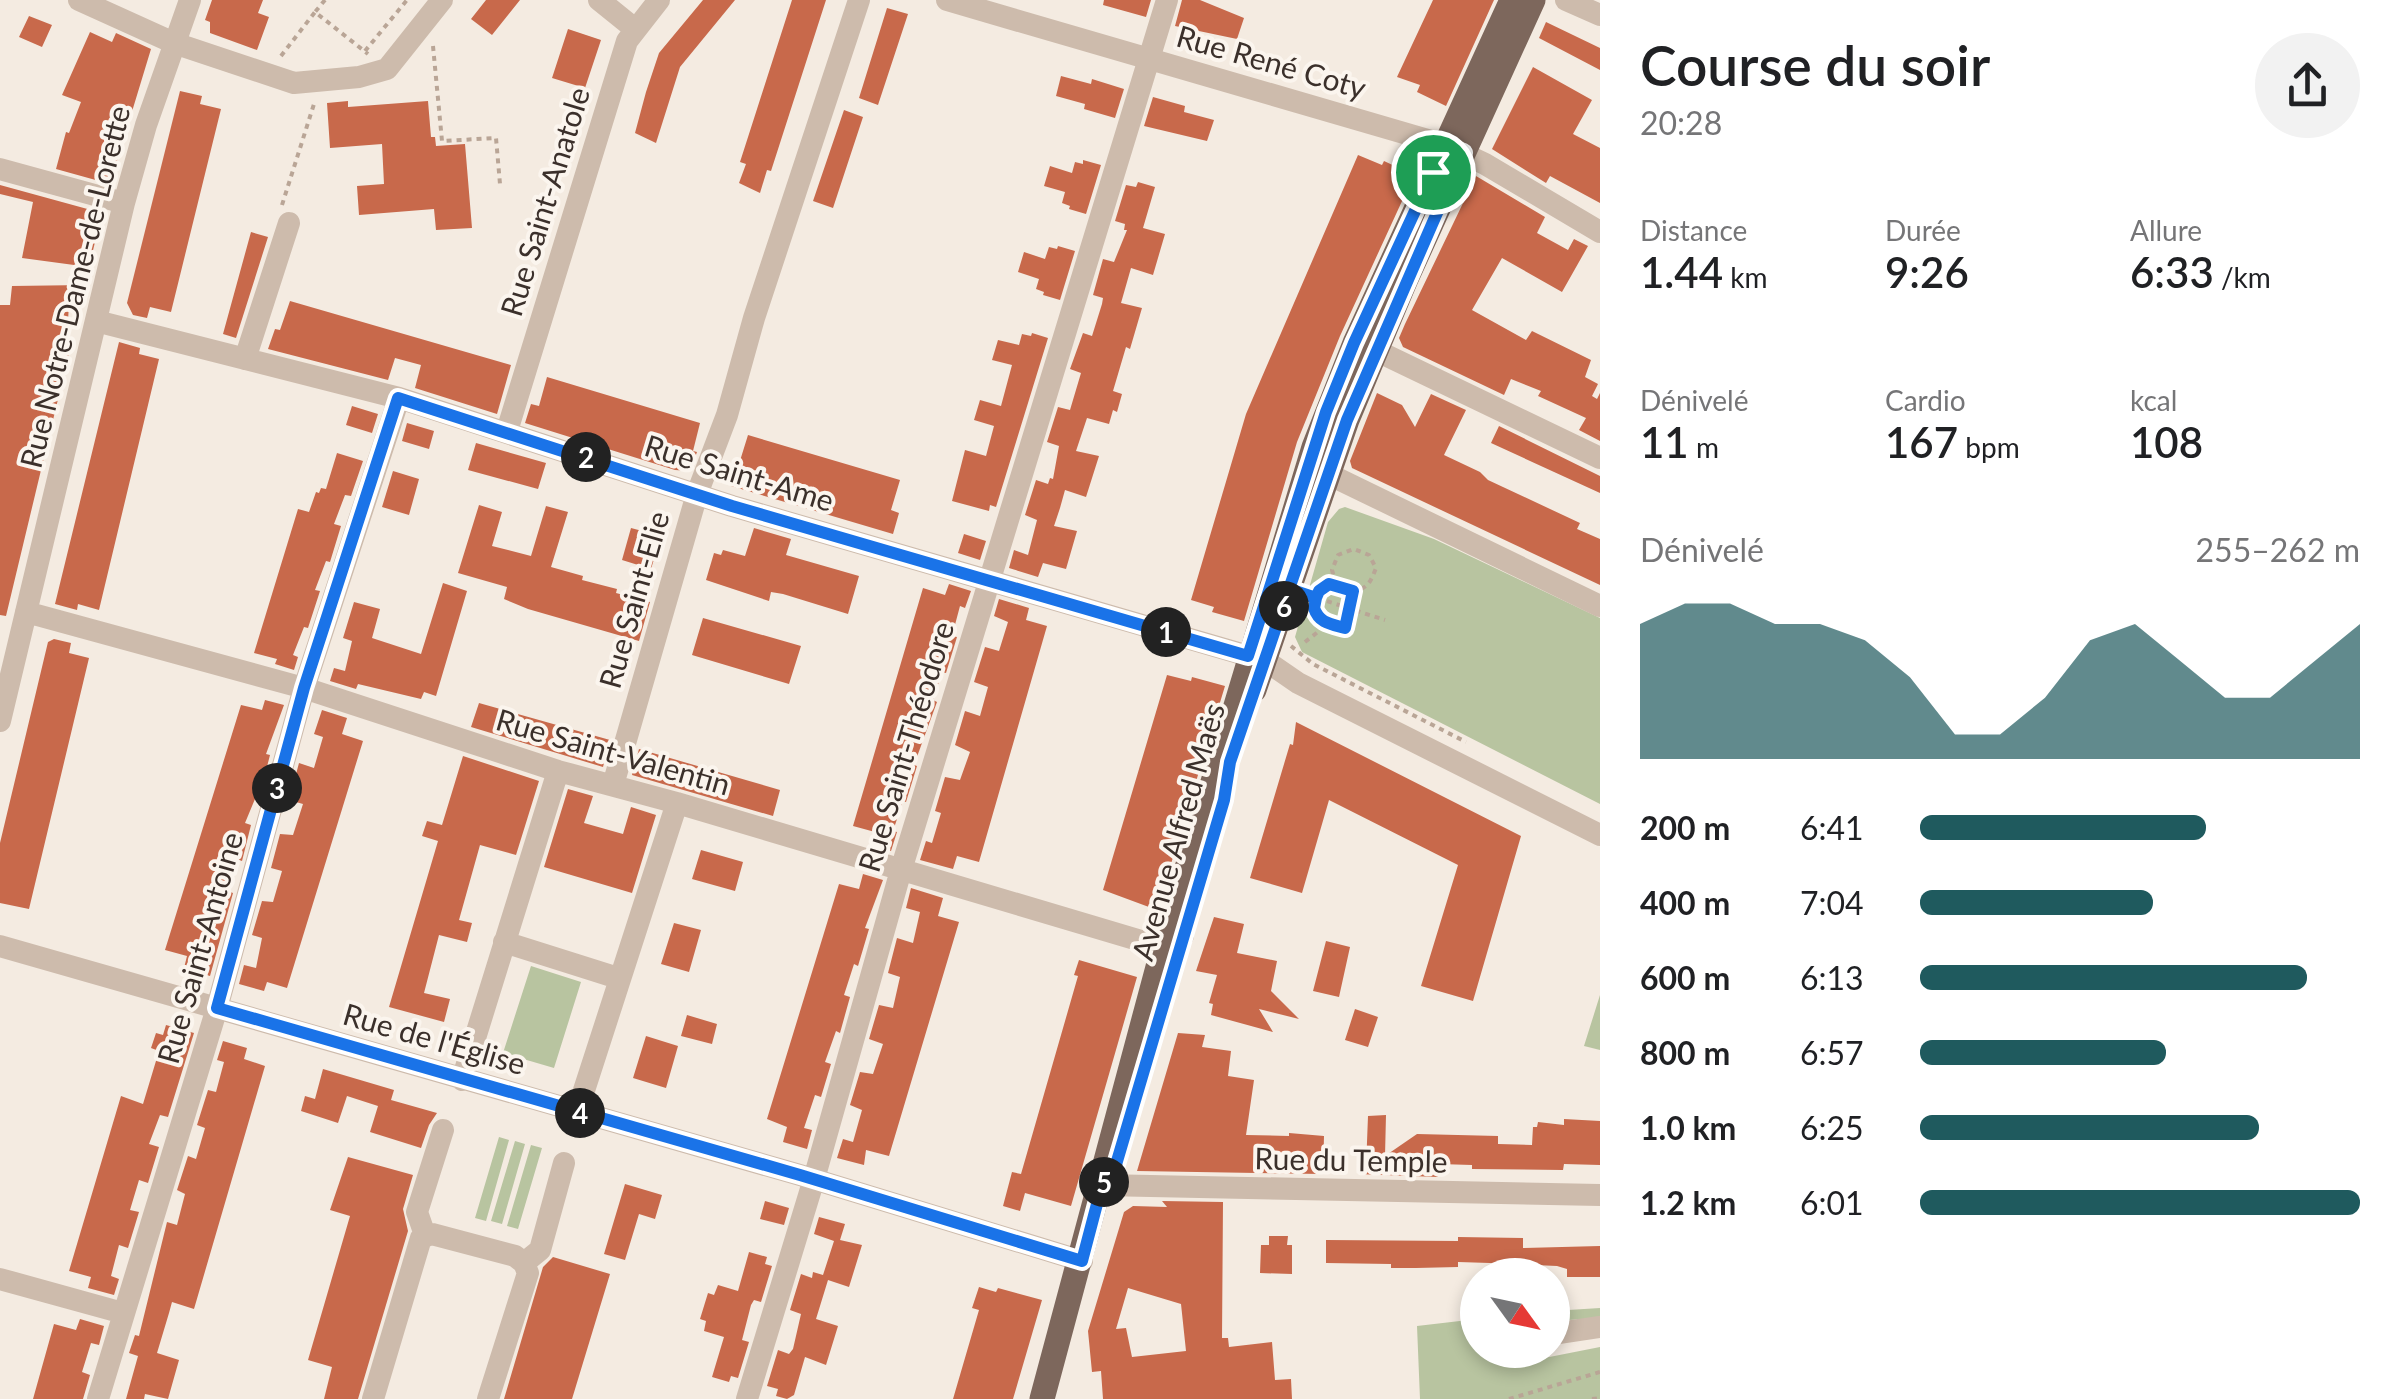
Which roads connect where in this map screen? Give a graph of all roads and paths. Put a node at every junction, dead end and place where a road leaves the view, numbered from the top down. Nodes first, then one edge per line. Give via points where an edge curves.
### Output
1 (79, 0) edge
2 (190, 0) edge
3 (325, 0) edge
4 (407, 0) edge
5 (599, 0) edge
6 (659, 0) edge
7 (859, 0) edge
8 (946, 0) edge
9 (1166, 0) edge
10 (1512, 0) edge
11 (1522, 0) edge
12 (1533, 0) edge
13 (1566, 0) edge
14 (436, 8) edge
15 (315, 12) junction
16 (1600, 15) edge
17 (635, 29) junction
18 (174, 44) junction
19 (365, 51) junction
20 (1149, 58) junction
21 (387, 69) junction
22 (268, 74) junction
23 (321, 81) junction
24 (1454, 149) junction
25 (0, 169) edge
26 (500, 184) dead end
27 (124, 203) junction
28 (285, 232) joint
29 (1600, 232) edge
30 (96, 320) junction
31 (1375, 350) junction
32 (245, 360) junction
33 (398, 398) junction
34 (506, 431) junction
35 (1600, 458) edge
36 (1326, 473) junction
37 (697, 494) junction
38 (990, 579) junction
39 (1336, 584) junction
40 (1289, 589) junction
41 (1353, 591) junction
42 (1316, 598) junction
43 (1600, 606) edge
44 (1351, 609) junction
45 (26, 612) junction
46 (1385, 620) dead end
47 (1328, 624) junction
48 (1290, 636) dead end
49 (1305, 642) dead end
50 (1257, 658) junction
51 (304, 688) junction
52 (0, 721) edge
53 (1465, 741) dead end
54 (558, 771) junction
55 (612, 786) junction
56 (677, 803) junction
57 (1600, 835) edge
58 (901, 870) junction
59 (1174, 939) junction
60 (504, 942) junction
61 (0, 946) edge
62 (618, 978) junction
63 (217, 1008) junction
64 (462, 1080) junction
65 (577, 1112) junction
66 (443, 1130) dead end
67 (564, 1164) dead end
68 (814, 1179) junction
69 (1102, 1185) junction
70 (1600, 1195) edge
71 (425, 1236) junction
72 (1082, 1261) junction
73 (524, 1263) junction
74 (0, 1279) edge
75 (123, 1313) junction
76 (1600, 1327) edge
77 (1570, 1331) edge
78 (1600, 1372) edge
79 (1600, 1398) edge
80 (98, 1399) edge
81 (374, 1399) edge
82 (488, 1399) edge
83 (748, 1399) edge
84 (1042, 1399) edge
85 (1509, 1399) edge
86 (1592, 1399) edge

1 - 18 street
2 - 18 street, Rue Notre-Dame-de-Lorette
3 - 15 path
4 - 19 path
5 - 17 street
6 - 17 street, Rue Saint-Anatole
7 - 37 street, Rue Saint-Elie
8 - 20 street, Rue René Coty
9 - 20 street, Rue Saint-Théodore
10 - 24 main road, Avenue Alfred Maës
11 - 24 street
12 - 24 main road, Avenue Alfred Maës
13 - 16 street
14 - 21 street
14 - 26 path via 442,141 496,138
15 - 19 path
15 - 22 path
17 - 34 street, Rue Saint-Anatole
18 - 22 street
18 - 27 street, Rue Notre-Dame-de-Lorette
19 - 21 path
20 - 24 street, Rue René Coty
20 - 38 street, Rue Saint-Théodore
21 - 23 street
22 - 23 street via 294,83
23 - 28 path via 272,237
24 - 29 street, Rue René Coty
24 - 31 main road, Avenue Alfred Maës
24 - 50 main road, Avenue Alfred Maës via 1354,343 1326,412
25 - 27 street
27 - 30 street, Rue Notre-Dame-de-Lorette
28 - 32 street
30 - 32 street, Rue Saint-Ame
30 - 45 street, Rue Notre-Dame-de-Lorette
31 - 35 street
31 - 36 main road, Avenue Alfred Maës
32 - 33 street, Rue Saint-Ame
33 - 34 street, Rue Saint-Ame
33 - 51 street, Rue Saint-Antoine
34 - 37 street, Rue Saint-Ame
36 - 40 main road, Avenue Alfred Maës
36 - 43 street
37 - 38 street, Rue Saint-Ame
37 - 55 street, Rue Saint-Elie
38 - 50 street, Rue Saint-Ame
38 - 58 street, Rue Saint-Théodore
39 - 41 path
39 - 41 path via 1338,555 1354,548 1376,568 1370,583
39 - 42 path
40 - 42 path
40 - 50 main road, Avenue Alfred Maës
41 - 44 path
42 - 44 path
42 - 47 path via 1316,614
44 - 46 path
44 - 47 path via 1345,628
45 - 51 street, Rue Saint-Valentin
45 - 52 street, Rue Notre-Dame-de-Lorette
47 - 49 path
48 - 53 path via 1288,643 1302,658
50 - 57 street, Rue Saint-Ame
50 - 59 main road, Avenue Alfred Maës
51 - 54 street, Rue Saint-Valentin
51 - 63 street, Rue Saint-Antoine
54 - 55 street, Rue Saint-Valentin
54 - 60 street
55 - 56 street, Rue Saint-Valentin
56 - 58 street, Rue Saint-Valentin
56 - 62 street
58 - 59 street, Rue Saint-Valentin via 1148,942
58 - 68 street, Rue Saint-Théodore
59 - 69 main road, Avenue Alfred Maës
59 - 69 main road, Avenue Alfred Maës via 1115,1168
60 - 62 street
60 - 64 street
61 - 63 street, Rue de l'Église
62 - 65 street
63 - 64 street, Rue de l'Église
63 - 75 street, Rue Saint-Antoine
64 - 65 street, Rue de l'Église
65 - 68 street, Rue de l'Église
66 - 71 street via 418,1212
67 - 73 street via 540,1250
68 - 72 street, Rue de l'Église
68 - 83 street, Rue Saint-Théodore
69 - 70 street, Rue du Temple
69 - 72 main road, Avenue Alfred Maës
71 - 73 street
71 - 81 street
72 - 84 main road, Avenue Alfred Maës
73 - 82 street via 528,1272
74 - 75 street
75 - 80 street, Rue Saint-Antoine
76 - 77 street
78 - 85 path
79 - 86 path

